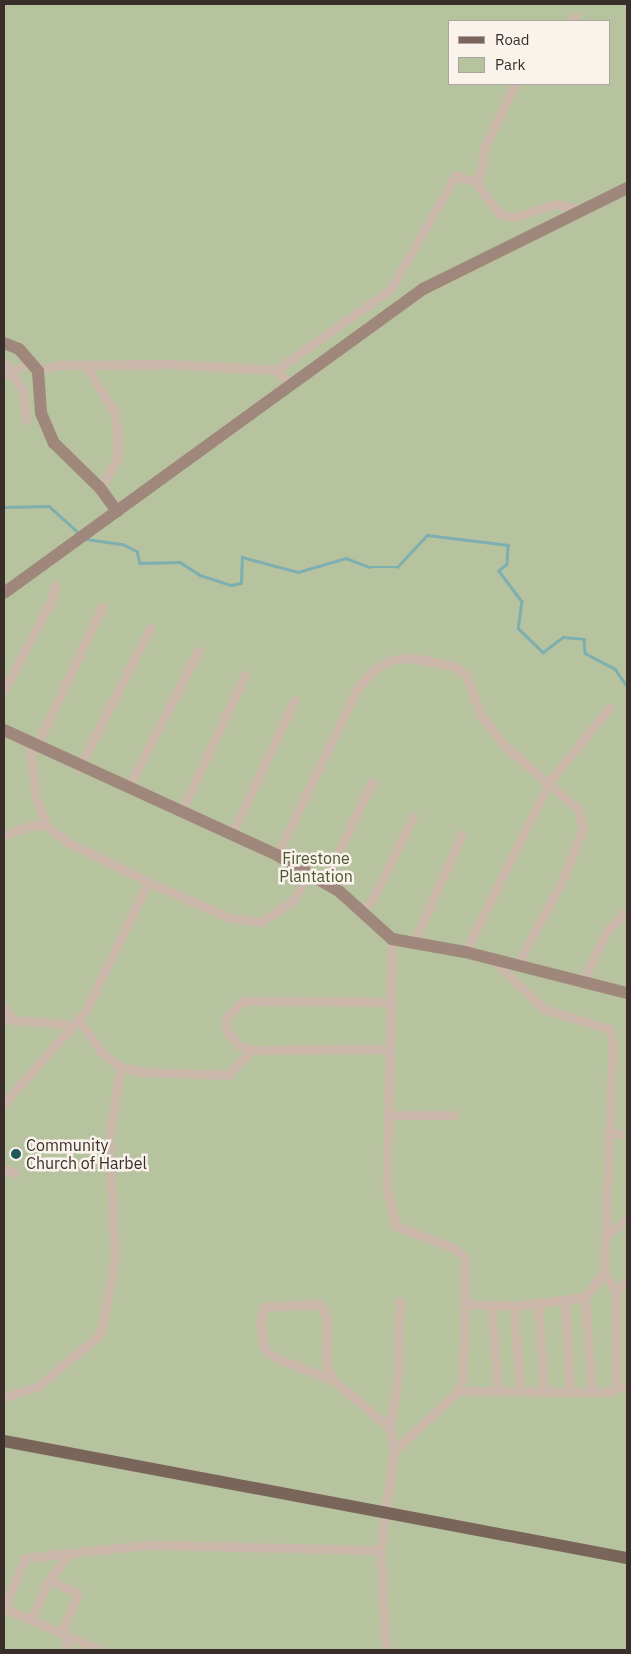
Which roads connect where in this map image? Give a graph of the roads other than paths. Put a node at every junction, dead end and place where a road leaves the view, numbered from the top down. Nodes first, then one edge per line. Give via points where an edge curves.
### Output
1 (515, 85) edge
2 (478, 186) junction
3 (627, 188) edge
4 (583, 210) junction
5 (4, 343) edge
6 (4, 363) edge
7 (86, 365) junction
8 (35, 366) junction
9 (276, 370) junction
10 (8, 374) edge
11 (290, 385) junction
12 (26, 420) dead end
13 (100, 488) junction
14 (117, 511) junction
15 (55, 585) dead end
16 (4, 593) edge
17 (102, 607) dead end
18 (150, 628) dead end
19 (198, 651) dead end
20 (245, 675) dead end
21 (4, 690) edge
22 (294, 701) dead end
23 (609, 708) dead end
24 (4, 730) edge
25 (33, 745) junction
26 (79, 768) junction
27 (550, 781) junction
28 (372, 782) dead end
29 (128, 788) junction
30 (181, 812) junction
31 (413, 817) dead end
32 (47, 826) junction
33 (232, 834) junction
34 (462, 834) dead end
35 (4, 835) edge
36 (276, 855) junction
37 (302, 870) junction
38 (148, 882) junction
39 (324, 882) junction
40 (361, 910) junction
41 (627, 910) edge
42 (392, 939) junction
43 (413, 944) junction
44 (465, 952) junction
45 (494, 961) junction
46 (516, 967) junction
47 (581, 984) junction
48 (627, 993) edge
49 (392, 1002) junction
50 (4, 1006) edge
51 (8, 1019) edge
52 (75, 1022) junction
53 (390, 1049) junction
54 (252, 1050) junction
55 (120, 1066) junction
56 (4, 1103) edge
57 (453, 1115) dead end
58 (389, 1116) junction
59 (609, 1132) junction
60 (627, 1135) edge
61 (4, 1169) edge
62 (15, 1173) dead end
63 (627, 1220) edge
64 (605, 1236) junction
65 (604, 1272) junction
66 (627, 1280) edge
67 (616, 1292) junction
68 (585, 1297) junction
69 (400, 1300) dead end
70 (565, 1301) junction
71 (463, 1304) junction
72 (538, 1304) junction
73 (491, 1305) junction
74 (514, 1306) junction
75 (333, 1380) junction
76 (616, 1387) junction
77 (627, 1389) edge
78 (458, 1390) junction
79 (498, 1390) junction
80 (520, 1391) junction
81 (544, 1391) junction
82 (570, 1391) junction
83 (592, 1392) junction
84 (4, 1397) edge
85 (390, 1428) junction
86 (4, 1441) edge
87 (394, 1451) junction
88 (385, 1512) junction
89 (380, 1550) junction
90 (68, 1552) junction
91 (627, 1558) edge
92 (49, 1580) junction
93 (31, 1619) junction
94 (62, 1632) junction
95 (90, 1648) edge
96 (69, 1650) edge
97 (100, 1650) edge
98 (386, 1650) edge

1 - 2 street via 485,146
2 - 4 street via 501,215 515,217 556,204
2 - 9 street via 455,176 390,290
3 - 4 street
4 - 11 street via 423,289
5 - 8 street
6 - 10 street
7 - 8 street
7 - 9 street
7 - 13 street via 115,414 117,427 117,459
8 - 10 street
8 - 13 street via 45,426 54,443
9 - 11 street
10 - 12 street via 23,389
11 - 14 street
13 - 14 street
14 - 16 street
15 - 21 street via 52,600
17 - 25 street
18 - 26 street
19 - 29 street
20 - 30 street
22 - 33 street
23 - 27 street
24 - 25 street
25 - 26 street
25 - 32 street via 36,798
26 - 29 street
27 - 36 street via 506,748 481,716 466,675 453,666 413,658 390,660 372,671 357,689
27 - 44 street
27 - 46 street via 578,809 583,828 562,883
28 - 39 street
29 - 30 street
30 - 33 street
31 - 40 street via 372,900
32 - 35 street via 32,825
32 - 38 street via 69,843
33 - 36 street
34 - 43 street
36 - 37 street
37 - 38 street via 303,883 294,900 261,922 230,918
37 - 39 street
38 - 52 street
39 - 40 street
40 - 42 street
41 - 47 street via 607,931
42 - 43 street
42 - 49 street
43 - 44 street
44 - 45 street
45 - 46 street
45 - 59 street via 544,1009 610,1029
46 - 47 street
47 - 48 street
49 - 53 street
49 - 54 street via 243,1002 226,1018 226,1029 238,1045
50 - 51 street
51 - 52 street
52 - 55 street via 103,1054
52 - 56 street
53 - 54 street
53 - 58 street
54 - 55 street via 228,1075
55 - 84 street via 109,1139 115,1260 102,1326 98,1336 36,1387
57 - 58 street
58 - 71 street via 387,1191 396,1226 456,1249 465,1258
59 - 60 street
59 - 64 street
61 - 62 street
63 - 64 street
64 - 65 street
65 - 67 street
65 - 68 street
66 - 67 street
67 - 76 street
68 - 70 street
68 - 83 street
69 - 85 street via 397,1384
70 - 72 street
70 - 82 street
71 - 73 street
71 - 78 street via 464,1376
72 - 74 street
72 - 81 street
73 - 74 street
73 - 79 street
74 - 80 street
75 - 75 street via 326,1364 325,1310 320,1304 264,1307 260,1324 264,1348 276,1358
75 - 85 street
76 - 77 street
76 - 83 street via 608,1392
78 - 79 street
78 - 87 street
79 - 80 street
80 - 81 street
81 - 82 street
82 - 83 street
85 - 87 street
86 - 88 main road via 99,1462
87 - 88 street
88 - 89 street
88 - 91 main road
89 - 90 street via 145,1545
89 - 98 street
90 - 92 street
90 - 93 street via 25,1558 4,1608
92 - 93 street
92 - 94 street via 78,1593
93 - 94 street
94 - 95 street
94 - 96 street
95 - 97 street

